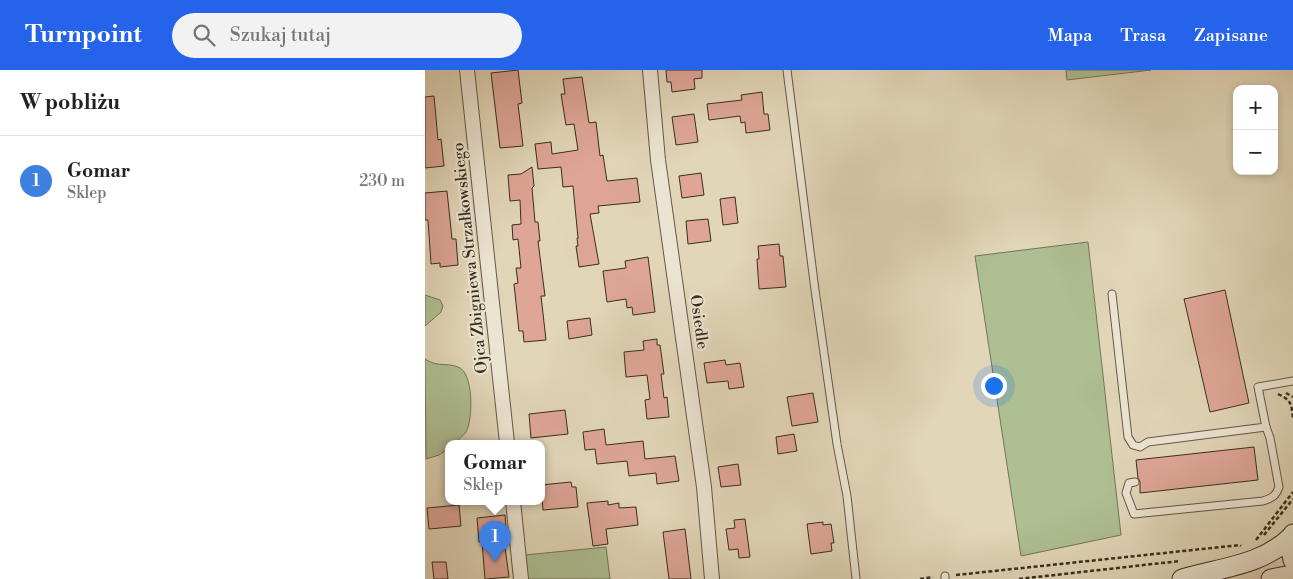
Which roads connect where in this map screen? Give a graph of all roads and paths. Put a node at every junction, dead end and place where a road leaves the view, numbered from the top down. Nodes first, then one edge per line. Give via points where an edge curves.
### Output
1 (467, 70) edge
2 (650, 70) edge
3 (787, 70) edge
4 (1112, 294) dead end
5 (1293, 381) edge
6 (1274, 384) junction
7 (1293, 418) edge
8 (1266, 427) junction
9 (507, 440) edge
10 (1135, 482) dead end
11 (1293, 492) edge
12 (1293, 499) edge
13 (513, 505) edge
14 (1293, 535) edge
15 (1258, 542) dead end
16 (1240, 545) junction
17 (1293, 560) edge
18 (1249, 562) junction
19 (1181, 570) edge
20 (1293, 576) edge
21 (945, 578) edge
22 (521, 579) edge
23 (712, 579) edge
24 (856, 579) edge
25 (920, 579) edge
26 (1019, 579) edge
27 (1271, 579) edge

1 - 9 street, Ojca Zbigniewa Strzałkowskiego
2 - 23 street, Osiedle via 658,160 704,487
3 - 24 lane
4 - 8 lane via 1128,437 1133,445 1140,447 1148,442
5 - 6 lane
6 - 7 path via 1279,395 1291,403
6 - 8 lane via 1258,387
8 - 10 lane via 1279,487 1271,499 1134,514 1126,493 1129,483
11 - 16 path via 1256,540
12 - 15 path
13 - 22 street
14 - 17 street
14 - 18 street via 1277,550
16 - 18 path
16 - 21 path
18 - 19 street
19 - 26 path
20 - 27 street
21 - 25 path

